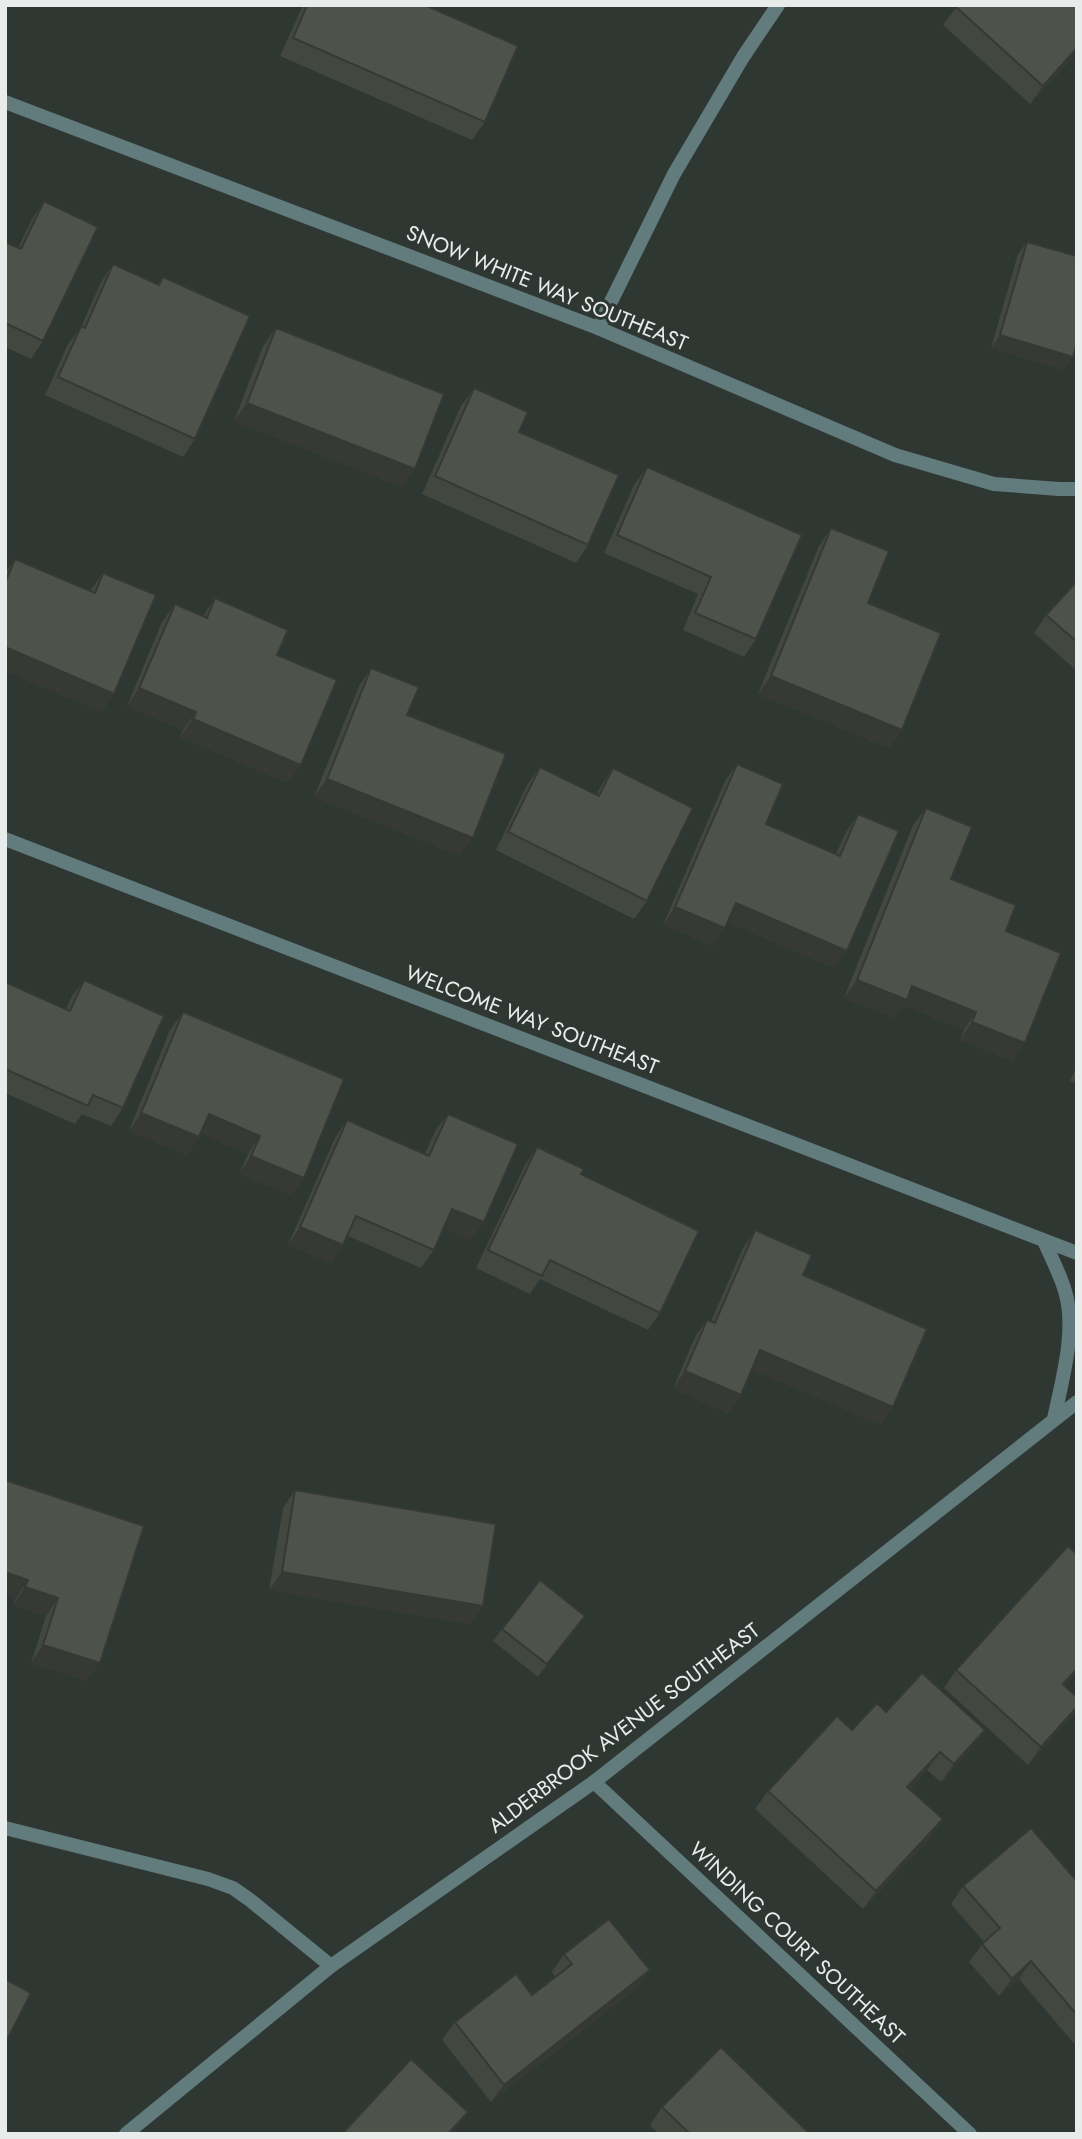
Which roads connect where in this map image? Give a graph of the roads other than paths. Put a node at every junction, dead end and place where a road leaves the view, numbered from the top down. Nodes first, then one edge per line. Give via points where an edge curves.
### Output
1 (778, 5) edge
2 (5, 103) edge
3 (598, 328) junction
4 (1077, 489) edge
5 (5, 839) edge
6 (1044, 1241) junction
7 (1077, 1253) edge
8 (1077, 1402) edge
9 (1054, 1419) junction
10 (594, 1782) junction
11 (5, 1828) edge
12 (331, 1966) junction
13 (126, 2134) edge
14 (970, 2134) edge

1 - 3 street via 674,174
2 - 3 street, SNOW WHITE WAY SOUTHEAST
3 - 4 street, SNOW WHITE WAY SOUTHEAST via 895,455 994,484
5 - 6 street, WELCOME WAY SOUTHEAST
6 - 7 street, WELCOME WAY SOUTHEAST
6 - 9 street via 1066,1292 1070,1331
8 - 9 street, ALDERBROOK AVENUE SOUTHEAST
9 - 10 street, ALDERBROOK AVENUE SOUTHEAST
10 - 12 street, ALDERBROOK AVENUE SOUTHEAST
10 - 14 street, WINDING COURT SOUTHEAST
11 - 12 street via 233,1888
12 - 13 street, ALDERBROOK AVENUE SOUTHEAST

